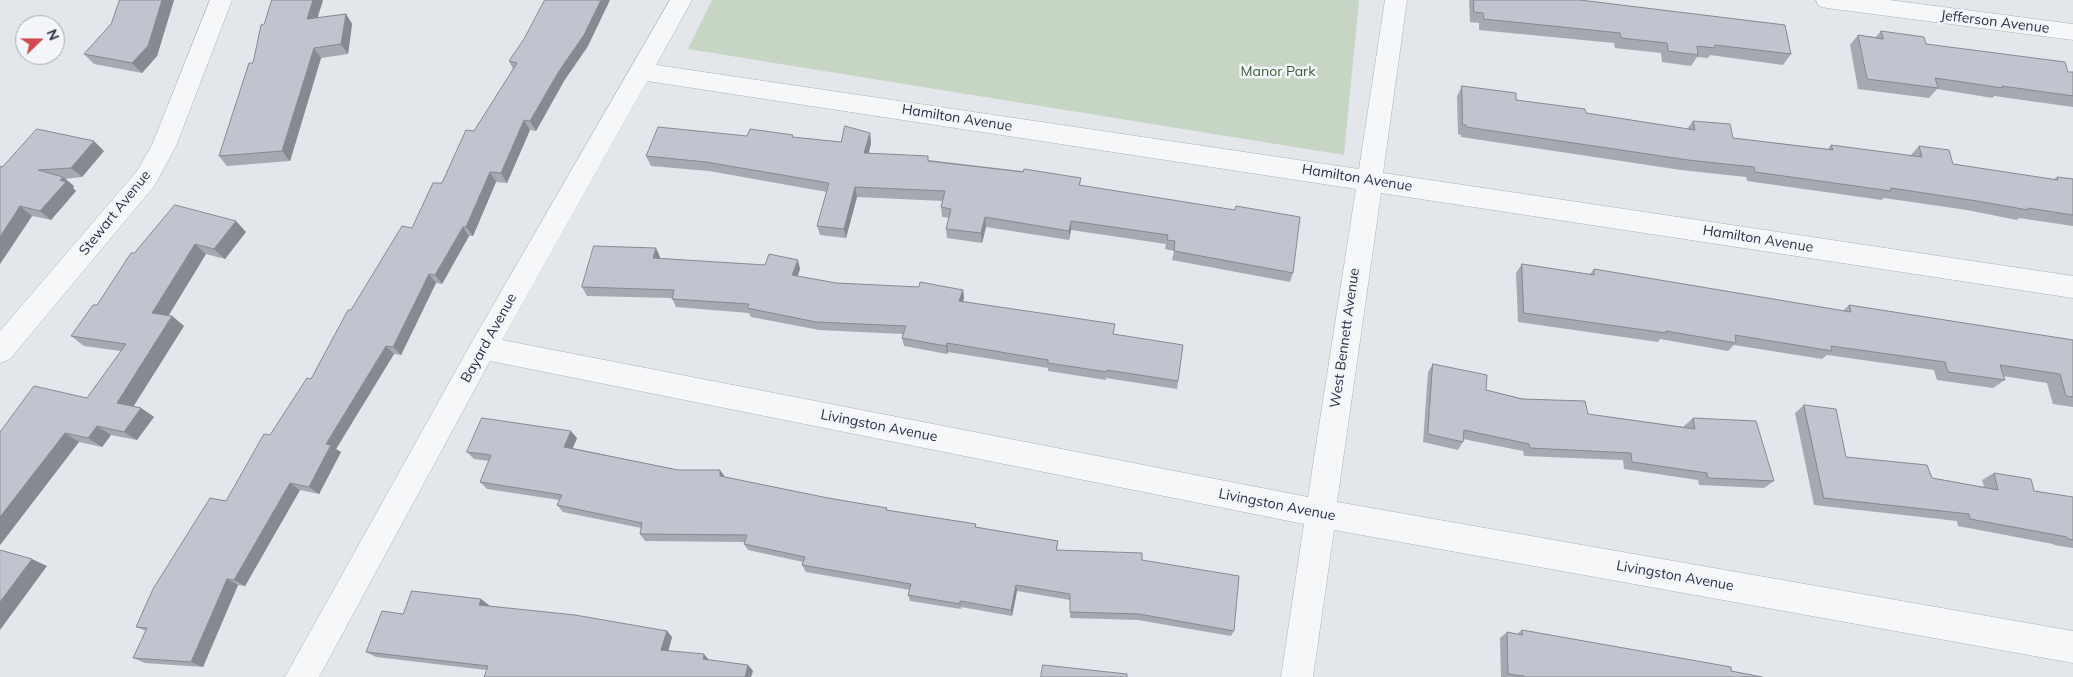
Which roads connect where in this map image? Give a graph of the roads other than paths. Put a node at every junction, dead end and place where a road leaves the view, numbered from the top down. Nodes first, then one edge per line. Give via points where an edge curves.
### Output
1 (221, 0) edge
2 (681, 0) edge
3 (1396, 0) edge
4 (1827, 0) edge
5 (2073, 32) edge
6 (642, 71) junction
7 (1369, 179) junction
8 (2073, 287) edge
9 (483, 348) junction
10 (0, 350) edge
11 (1319, 514) junction
12 (2073, 647) edge
13 (301, 677) edge
14 (1297, 677) edge

1 - 10 street, Stewart Avenue via 164,146 146,178
2 - 6 street, Bayard Avenue
3 - 7 street, West Bennett Avenue
4 - 5 street, Jefferson Avenue
6 - 7 street, Hamilton Avenue
6 - 9 street, Bayard Avenue
7 - 8 street, Hamilton Avenue
7 - 11 street, West Bennett Avenue
9 - 11 street, Livingston Avenue
9 - 13 street, Bayard Avenue
11 - 12 street, Livingston Avenue
11 - 14 street, West Bennett Avenue

